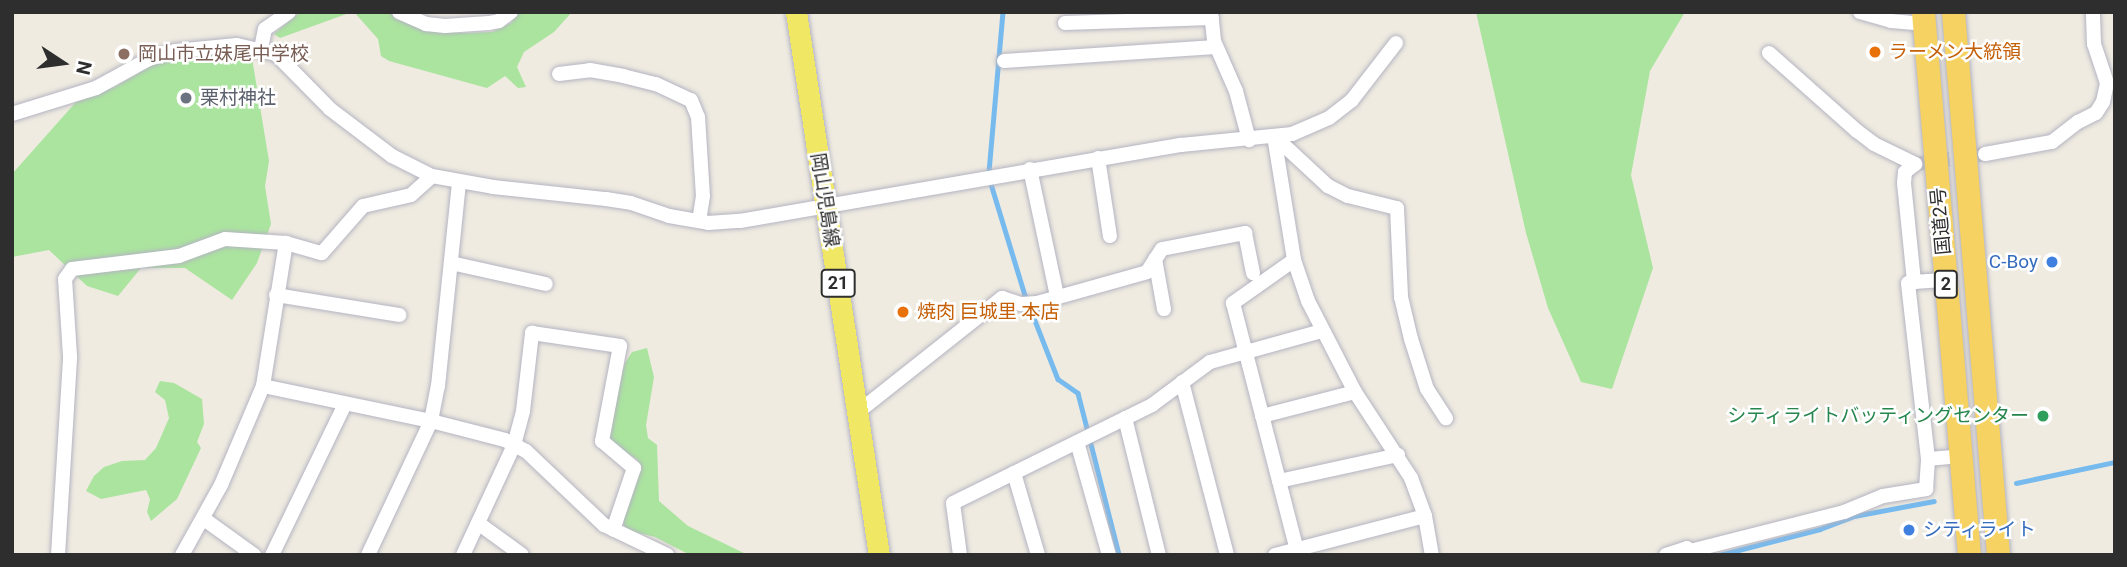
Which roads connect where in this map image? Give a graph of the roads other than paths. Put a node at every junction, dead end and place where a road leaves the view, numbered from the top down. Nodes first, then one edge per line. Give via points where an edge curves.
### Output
1 (289, 12) edge
2 (399, 12) edge
3 (511, 12) edge
4 (796, 12) edge
5 (1860, 12) edge
6 (1952, 12) edge
7 (2093, 12) edge
8 (1211, 15) edge
9 (1924, 18) edge
10 (1065, 23) dead end
11 (1396, 43) dead end
12 (1216, 47) junction
13 (261, 49) junction
14 (1769, 53) dead end
15 (1004, 61) dead end
16 (559, 74) dead end
17 (2111, 83) edge
18 (12, 114) edge
19 (1274, 136) junction
20 (1249, 140) junction
21 (1985, 154) tunnel mouth
22 (1098, 158) junction
23 (1030, 169) junction
24 (432, 176) junction
25 (459, 182) junction
26 (827, 206) junction
27 (699, 221) junction
28 (1110, 236) dead end
29 (286, 243) junction
30 (1155, 259) junction
31 (1294, 260) junction
32 (451, 263) junction
33 (1253, 273) dead end
34 (1945, 280) junction
35 (1914, 282) junction
36 (546, 284) dead end
37 (276, 295) junction
38 (1057, 296) junction
39 (1164, 309) dead end
40 (399, 315) dead end
41 (1322, 331) junction
42 (1245, 350) junction
43 (1182, 382) junction
44 (263, 386) junction
45 (1355, 392) junction
46 (345, 404) junction
47 (858, 412) junction
48 (1262, 416) junction
49 (1125, 418) junction
50 (1446, 418) dead end
51 (432, 421) junction
52 (1085, 438) junction
53 (514, 445) junction
54 (1398, 455) junction
55 (1961, 456) junction
56 (1928, 459) junction
57 (1014, 472) junction
58 (1279, 481) junction
59 (1425, 516) junction
60 (204, 519) junction
61 (478, 523) junction
62 (613, 530) junction
63 (1298, 551) edge
64 (1691, 553) edge
65 (58, 555) edge
66 (183, 555) edge
67 (254, 555) edge
68 (272, 555) edge
69 (368, 555) edge
70 (463, 555) edge
71 (522, 555) edge
72 (667, 555) edge
73 (879, 555) edge
74 (960, 555) edge
75 (1038, 555) edge
76 (1109, 555) edge
77 (1159, 555) edge
78 (1227, 555) edge
79 (1275, 555) edge
80 (1432, 555) edge
81 (1666, 555) edge
82 (1969, 555) edge
83 (1998, 555) edge

1 - 13 street via 265,29
2 - 3 street via 426,24 445,26 499,21
4 - 26 main road, 岡山児島線 / 21
5 - 9 street via 1891,20
6 - 83 highway, 国道2号 / 2
7 - 17 street via 2094,44
8 - 10 street
8 - 12 street
9 - 34 highway, 国道2号 / 2
11 - 19 street via 1352,100 1329,118 1292,134
12 - 15 street
12 - 20 street via 1236,91
13 - 18 street via 237,45 174,51 96,88
13 - 24 street via 284,59 316,96 391,156
14 - 35 street via 1865,138 1915,164 1905,172 1904,183
16 - 27 street via 590,70 623,76 691,100 698,117
17 - 21 street via 2096,113 2052,142
19 - 20 street
19 - 31 street
19 - 50 street via 1328,186 1397,208 1401,297 1427,388
20 - 22 street
22 - 23 street
22 - 28 street
23 - 26 street
23 - 38 street
24 - 25 street
24 - 29 street via 411,195 363,206 321,253
25 - 27 street via 606,199
25 - 32 street
26 - 27 street via 740,221
26 - 47 main road, 岡山児島線 / 21
29 - 37 street
29 - 65 street via 225,239 179,256 72,269 65,279 70,356
30 - 33 street via 1171,247 1245,233
30 - 38 street via 1147,272
30 - 39 street
31 - 41 street
31 - 42 street via 1233,303
32 - 36 street
32 - 51 street
34 - 35 street
34 - 55 highway, 国道2号 / 2
35 - 56 street via 1908,283
37 - 40 street
37 - 44 street
38 - 47 street via 1028,304 1002,298
41 - 42 street
41 - 45 street
42 - 43 street via 1210,362
42 - 48 street
43 - 49 street
43 - 78 street
44 - 46 street
44 - 60 street
45 - 48 street
45 - 54 street
46 - 51 street
46 - 68 street
47 - 73 main road, 岡山児島線 / 21
48 - 58 street
49 - 52 street
49 - 77 street
51 - 53 street
51 - 69 street
52 - 57 street
52 - 76 street
53 - 61 street
53 - 62 street
53 - 62 street via 532,333 621,346 602,441 634,468
54 - 58 street
54 - 59 street
55 - 56 street
55 - 82 highway, 国道2号 / 2
56 - 64 street via 1926,489 1883,496 1844,512
57 - 74 street via 953,503
57 - 75 street
58 - 63 street
59 - 63 street
59 - 80 street
60 - 66 street
60 - 67 street
61 - 70 street
61 - 71 street
62 - 72 street
63 - 79 street
64 - 81 street via 1687,548

